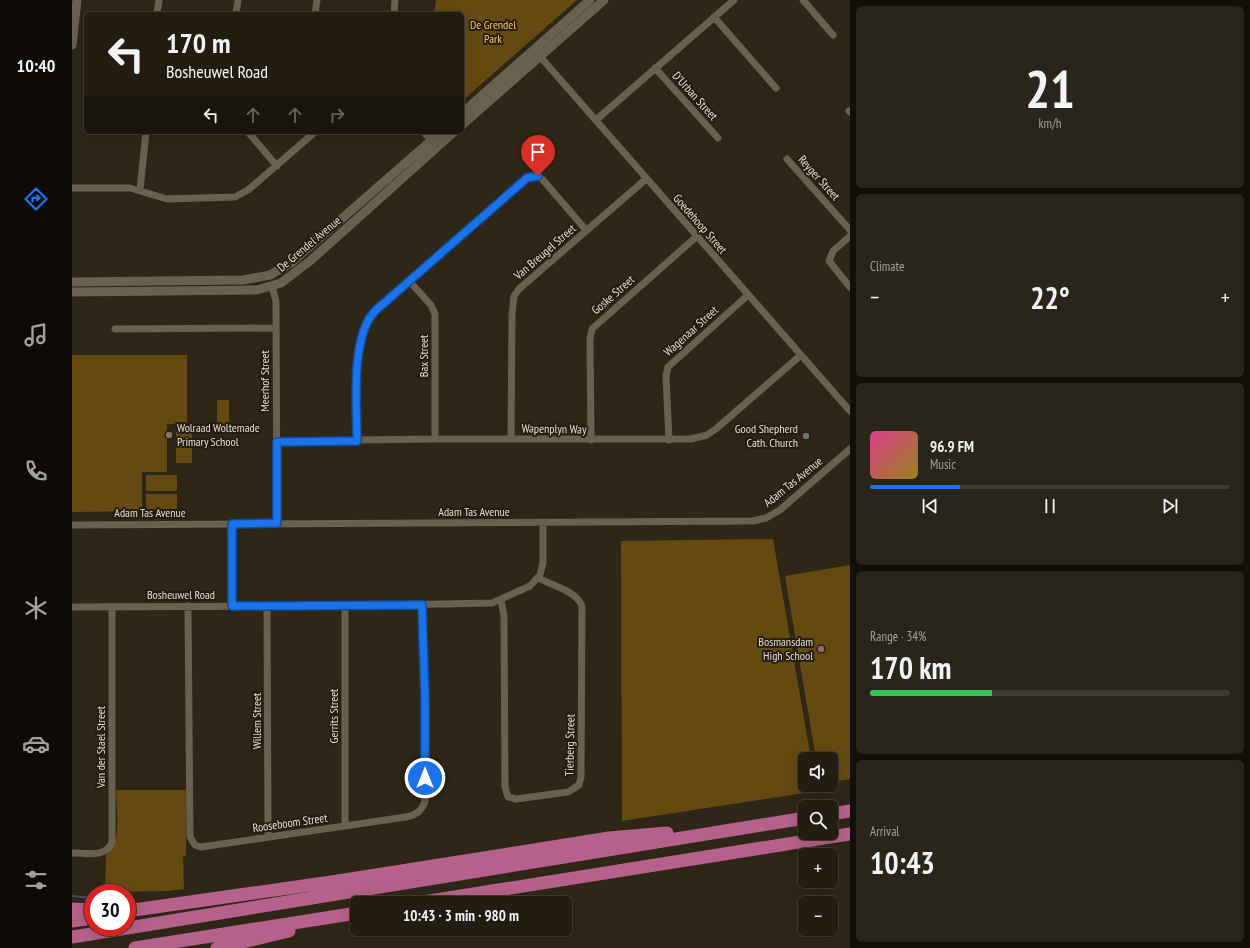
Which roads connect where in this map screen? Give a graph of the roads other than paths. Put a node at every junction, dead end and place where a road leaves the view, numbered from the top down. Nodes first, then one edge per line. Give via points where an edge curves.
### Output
1 (77, 0) edge
2 (159, 0) edge
3 (238, 0) edge
4 (317, 0) edge
5 (395, 0) edge
6 (590, 0) edge
7 (604, 0) edge
8 (734, 0) edge
9 (803, 0) edge
10 (157, 12) edge
11 (236, 12) edge
12 (315, 12) edge
13 (394, 12) edge
14 (714, 17) junction
15 (833, 35) dead end
16 (72, 45) edge
17 (537, 54) junction
18 (655, 68) junction
19 (776, 88) dead end
20 (464, 112) edge
21 (596, 120) junction
22 (464, 123) edge
23 (146, 134) edge
24 (250, 134) edge
25 (313, 134) edge
26 (426, 134) edge
27 (440, 134) edge
28 (451, 134) edge
29 (718, 138) dead end
30 (434, 144) junction
31 (787, 159) dead end
32 (277, 166) junction
33 (646, 179) junction
34 (72, 188) edge
35 (140, 190) junction
36 (586, 230) junction
37 (850, 230) edge
38 (850, 236) edge
39 (696, 237) junction
40 (283, 269) junction
41 (256, 278) junction
42 (72, 282) edge
43 (410, 282) junction
44 (272, 287) junction
45 (850, 287) edge
46 (72, 292) edge
47 (748, 295) junction
48 (276, 328) junction
49 (115, 329) dead end
50 (801, 355) junction
51 (850, 411) edge
52 (435, 439) junction
53 (511, 439) junction
54 (591, 440) junction
55 (669, 440) junction
56 (357, 441) junction
57 (277, 442) junction
58 (850, 449) edge
59 (277, 523) junction
60 (543, 523) junction
61 (72, 524) edge
62 (232, 524) junction
63 (538, 578) junction
64 (501, 600) junction
65 (422, 605) junction
66 (188, 606) junction
67 (232, 606) junction
68 (268, 606) junction
69 (345, 606) junction
70 (72, 607) edge
71 (112, 607) junction
72 (850, 811) edge
73 (838, 813) edge
74 (798, 819) edge
75 (345, 826) junction
76 (721, 831) junction
77 (850, 834) edge
78 (268, 836) junction
79 (72, 853) edge
80 (461, 896) edge
81 (156, 906) junction
82 (136, 907) edge
83 (72, 909) edge
84 (84, 910) edge
85 (136, 910) edge
86 (350, 915) edge
87 (350, 916) edge
88 (84, 920) edge
89 (72, 922) edge
90 (72, 937) edge
91 (135, 948) edge
92 (217, 948) edge

1 - 16 street
2 - 10 street
3 - 11 street
4 - 12 street
5 - 13 street
6 - 17 street
7 - 17 street
8 - 14 street, D'Urban Street
9 - 15 street
14 - 18 street, D'Urban Street
14 - 19 street
17 - 20 street
17 - 21 street, Goedehoop Street
17 - 22 street
18 - 21 street, D'Urban Street
18 - 29 street, D'Urban Street
21 - 33 street, Goedehoop Street
23 - 35 street
24 - 32 street
25 - 32 street
26 - 30 street
27 - 30 street, De Grendel Avenue
28 - 30 street, De Grendel Avenue
30 - 40 street, De Grendel Avenue
30 - 44 street, De Grendel Avenue via 310,261 292,276
31 - 37 street, Reyger Street
32 - 35 street via 243,194 231,198 163,198
33 - 36 street, Van Breugel Street
33 - 39 street, Goedehoop Street
34 - 35 street
36 - 43 street via 540,177 529,177
36 - 53 street, Van Breugel Street via 514,296
38 - 45 street via 832,251 829,261
39 - 47 street, Goedehoop Street
39 - 54 street, Goske Street via 592,330
40 - 41 street, De Grendel Avenue
40 - 44 street via 274,278
41 - 42 street, De Grendel Avenue
41 - 44 street
43 - 52 street, Bax Street via 431,305 434,314
43 - 56 street via 375,311 364,329 357,361
44 - 46 street, De Grendel Avenue via 246,291
44 - 48 street, Meerhof Street via 276,301
47 - 50 street, Goedehoop Street
47 - 55 street, Wagenaar Street via 668,367 666,376
48 - 49 street
48 - 57 street, Meerhof Street
50 - 51 street, Goedehoop Street
50 - 55 street, Wapenplyn Way via 707,435
52 - 53 street, Wapenplyn Way
52 - 56 street, Wapenplyn Way
53 - 54 street, Wapenplyn Way
54 - 55 street, Wapenplyn Way
56 - 57 street, Wapenplyn Way
57 - 59 street, Meerhof Street
58 - 60 street, Adam Tas Avenue via 780,510 760,520
59 - 60 street, Adam Tas Avenue
59 - 62 street, Adam Tas Avenue
60 - 63 street via 543,567
61 - 62 street, Adam Tas Avenue
62 - 67 street
63 - 64 street, Bosheuwel Road via 530,586
63 - 64 street, Tierberg Street via 575,596 582,607 581,777 579,785 571,791 516,799 506,794 504,616
64 - 65 street, Bosheuwel Road via 483,605
65 - 69 street, Bosheuwel Road
65 - 75 street, Rooseboom Street via 425,699 423,806 412,816
66 - 67 street, Bosheuwel Road
66 - 71 street, Bosheuwel Road
66 - 78 street, Rooseboom Street via 191,839 195,845 201,847
67 - 68 street, Bosheuwel Road
68 - 69 street, Bosheuwel Road
68 - 78 street, Willem Street
69 - 75 street, Gerrits Street
70 - 71 street, Bosheuwel Road
71 - 79 street, Van der Stael Street via 112,842 103,852
72 - 73 highway
74 - 76 highway
75 - 78 street, Rooseboom Street
76 - 81 highway via 697,829 609,838 338,881
76 - 90 highway
77 - 80 highway
81 - 82 highway
81 - 85 highway
83 - 84 highway
86 - 91 highway
87 - 92 highway
88 - 89 highway

